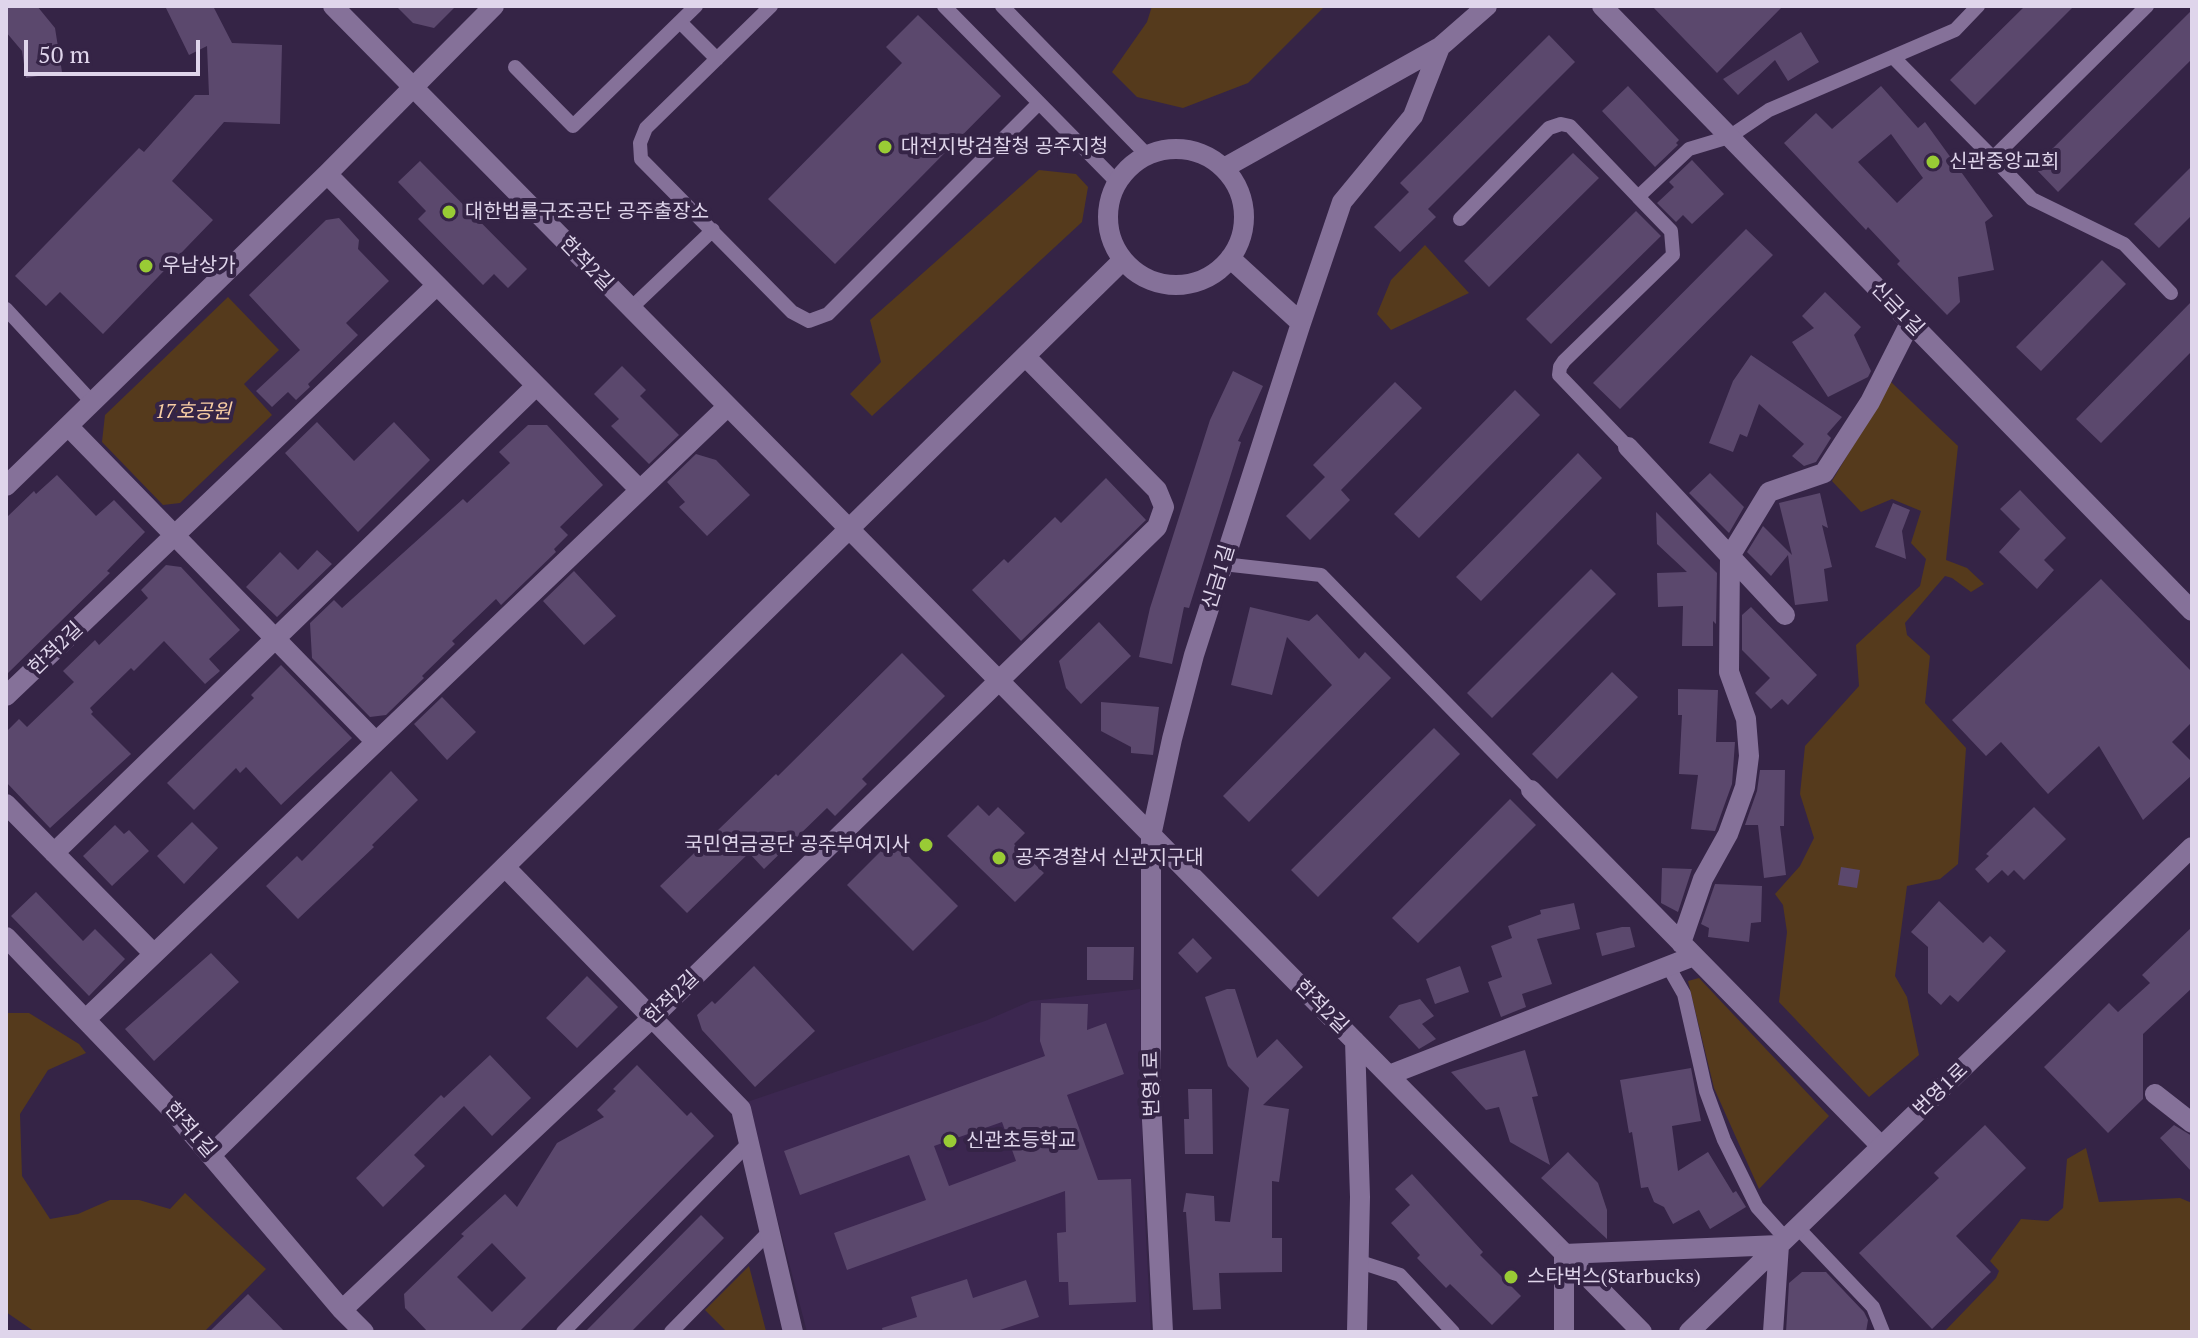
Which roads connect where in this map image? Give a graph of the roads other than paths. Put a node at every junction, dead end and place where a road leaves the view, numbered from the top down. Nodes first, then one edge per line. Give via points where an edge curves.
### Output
1 (333, 6) edge
2 (494, 6) edge
3 (696, 6) edge
4 (771, 6) edge
5 (944, 6) edge
6 (1002, 6) edge
7 (1487, 6) edge
8 (1602, 6) edge
9 (1978, 6) edge
10 (2147, 6) edge
11 (680, 22) junction
12 (1440, 47) junction
13 (1893, 57) junction
14 (717, 59) junction
15 (515, 67) dead end
16 (413, 86) junction
17 (1039, 103) junction
18 (1729, 137) junction
19 (1147, 155) junction
20 (1993, 158) junction
21 (1224, 168) junction
22 (327, 174) junction
23 (1117, 182) junction
24 (1638, 197) junction
25 (1460, 219) dead end
26 (713, 230) junction
27 (1230, 258) junction
28 (1123, 260) junction
29 (437, 285) junction
30 (2171, 293) dead end
31 (6, 309) edge
32 (630, 309) junction
33 (1301, 323) junction
34 (1910, 323) junction
35 (1025, 356) junction
36 (536, 386) junction
37 (92, 402) junction
38 (727, 407) junction
39 (68, 426) junction
40 (1628, 447) joint
41 (6, 486) edge
42 (640, 490) junction
43 (849, 530) junction
44 (175, 535) junction
45 (1730, 556) junction
46 (1223, 564) junction
47 (2192, 611) edge
48 (1785, 615) dead end
49 (275, 638) junction
50 (999, 682) junction
51 (6, 696) edge
52 (376, 742) junction
53 (1531, 790) joint
54 (6, 804) edge
55 (1151, 836) junction
56 (2192, 847) edge
57 (54, 853) junction
58 (505, 867) junction
59 (6, 937) edge
60 (1688, 949) junction
61 (154, 954) junction
62 (1668, 966) junction
63 (653, 1017) junction
64 (86, 1019) junction
65 (1355, 1041) junction
66 (1389, 1075) junction
67 (2155, 1094) dead end
68 (2192, 1123) edge
69 (749, 1143) junction
70 (1881, 1146) junction
71 (211, 1155) junction
72 (770, 1231) junction
73 (1788, 1237) junction
74 (1564, 1254) junction
75 (1360, 1262) junction
76 (342, 1310) junction
77 (364, 1332) edge
78 (563, 1332) edge
79 (671, 1332) edge
80 (793, 1332) edge
81 (1163, 1332) edge
82 (1357, 1332) edge
83 (1453, 1332) edge
84 (1564, 1332) edge
85 (1642, 1332) edge
86 (1689, 1332) edge
87 (1773, 1332) edge
88 (1883, 1332) edge

1 - 16 street, 한적2길
2 - 16 street
3 - 11 lane
4 - 14 lane
5 - 17 lane
6 - 19 lane
7 - 12 street, 신금1길
8 - 18 street, 신금1길
9 - 13 lane via 1955,30
10 - 20 lane
11 - 14 lane
11 - 15 lane via 573,126
12 - 21 street
12 - 33 street, 신금1길 via 1413,116 1342,202
13 - 18 lane via 1769,110
13 - 20 lane
14 - 26 lane via 646,128 640,143 641,159
16 - 22 street
16 - 32 street, 한적2길
17 - 23 lane
17 - 26 lane via 828,314 809,321 792,312
18 - 24 lane via 1689,149
18 - 34 street, 신금1길
19 - 21 street via 1187,149
19 - 23 street
20 - 30 lane via 2032,199 2124,244
21 - 27 street via 1244,207 1244,229
22 - 29 street
22 - 37 street
23 - 28 street via 1108,222
24 - 25 lane via 1570,126 1561,124 1549,128
24 - 40 lane via 1671,231 1673,255 1564,361 1559,375
26 - 32 lane
27 - 28 street via 1203,279 1181,285 1159,283
27 - 33 street
28 - 35 street
29 - 36 street
29 - 44 street, 한적2길
31 - 37 lane
32 - 38 street, 한적2길
33 - 46 street, 신금1길
34 - 45 street via 1870,402 1824,473 1769,492
34 - 47 street, 신금1길
35 - 43 street
35 - 50 street, 한적2길 via 1157,490 1164,507 1157,527
36 - 42 street
36 - 49 street
37 - 39 street
38 - 42 street
38 - 43 street, 한적2길
39 - 41 street
39 - 44 street
40 - 45 street
42 - 52 street
43 - 50 street, 한적2길
43 - 58 street
44 - 49 street
44 - 51 street, 한적2길
45 - 48 street
45 - 60 street via 1729,672 1746,719 1749,756 1745,787 1728,834 1703,879
46 - 53 lane via 1321,575
46 - 55 street, 신금1길 via 1172,739
49 - 52 street
49 - 57 street
50 - 55 street, 한적2길
50 - 63 street, 한적2길
52 - 61 street
53 - 60 street
54 - 57 street
55 - 65 street, 한적2길
55 - 81 street, 번영1로 via 1151,1101
56 - 70 street, 번영1로
57 - 61 street
58 - 63 street
58 - 71 street
59 - 64 street, 한적1길
60 - 62 street
60 - 70 street
61 - 64 street
62 - 66 street
62 - 73 lane via 1684,994 1706,1091 1724,1140 1757,1207
63 - 69 street via 741,1109
63 - 76 street, 한적2길
64 - 71 street, 한적1길
65 - 66 street, 한적2길
65 - 75 street
66 - 74 street, 한적2길
67 - 68 street
69 - 72 street
69 - 78 lane
70 - 73 street, 번영1로
71 - 76 street, 한적1길
72 - 79 lane
72 - 80 street
73 - 74 street
73 - 86 street, 번영1로
73 - 87 street
73 - 88 lane via 1873,1307
74 - 84 street
74 - 85 street, 한적2길
75 - 82 street
75 - 83 lane via 1400,1275
76 - 77 street, 한적1길

